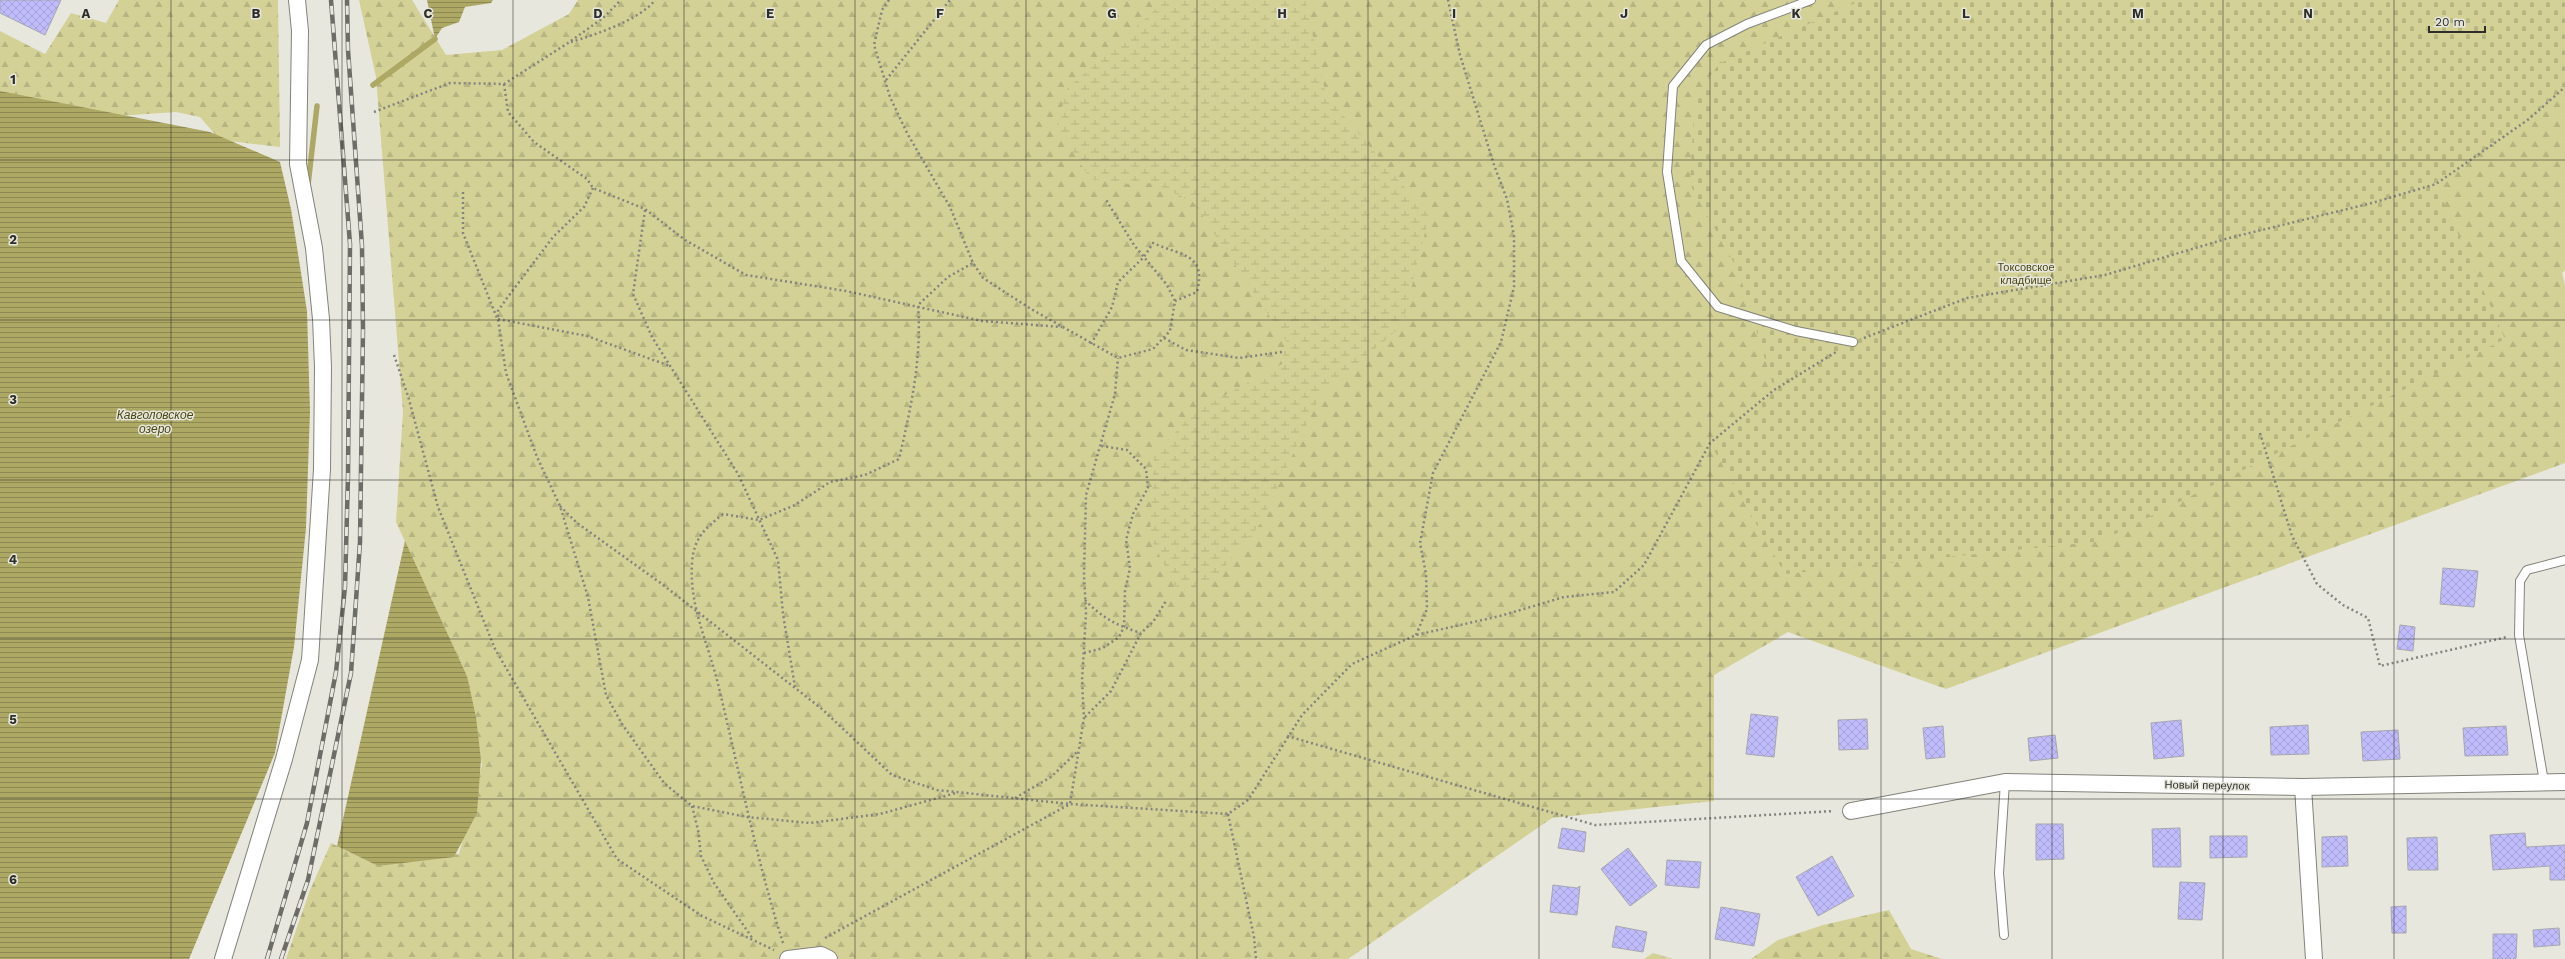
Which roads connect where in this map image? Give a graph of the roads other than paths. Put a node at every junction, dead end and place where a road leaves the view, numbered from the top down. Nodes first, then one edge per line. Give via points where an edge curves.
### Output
1 (297, 0) edge
2 (1811, 0) edge
3 (1853, 342) road end
4 (2565, 560) edge
5 (2005, 782) junction
6 (2544, 782) junction
7 (2565, 782) edge
8 (2303, 787) junction
9 (1851, 810) road end
10 (2004, 935) dead end
11 (223, 959) edge
12 (788, 959) edge
13 (830, 959) edge
14 (2314, 959) edge

1 - 11 street via 300,31 298,164 314,248 323,367 322,469 310,660 284,759
2 - 3 lane via 1747,24 1706,45 1673,86 1667,172 1681,261 1718,307 1796,331
4 - 6 lane via 2527,570 2520,581 2520,635
5 - 8 street, Новый переулок
5 - 9 street, Новый переулок
5 - 10 lane via 1999,873
6 - 7 street, Новый переулок
6 - 8 street, Новый переулок
8 - 14 street
12 - 13 street via 821,955

